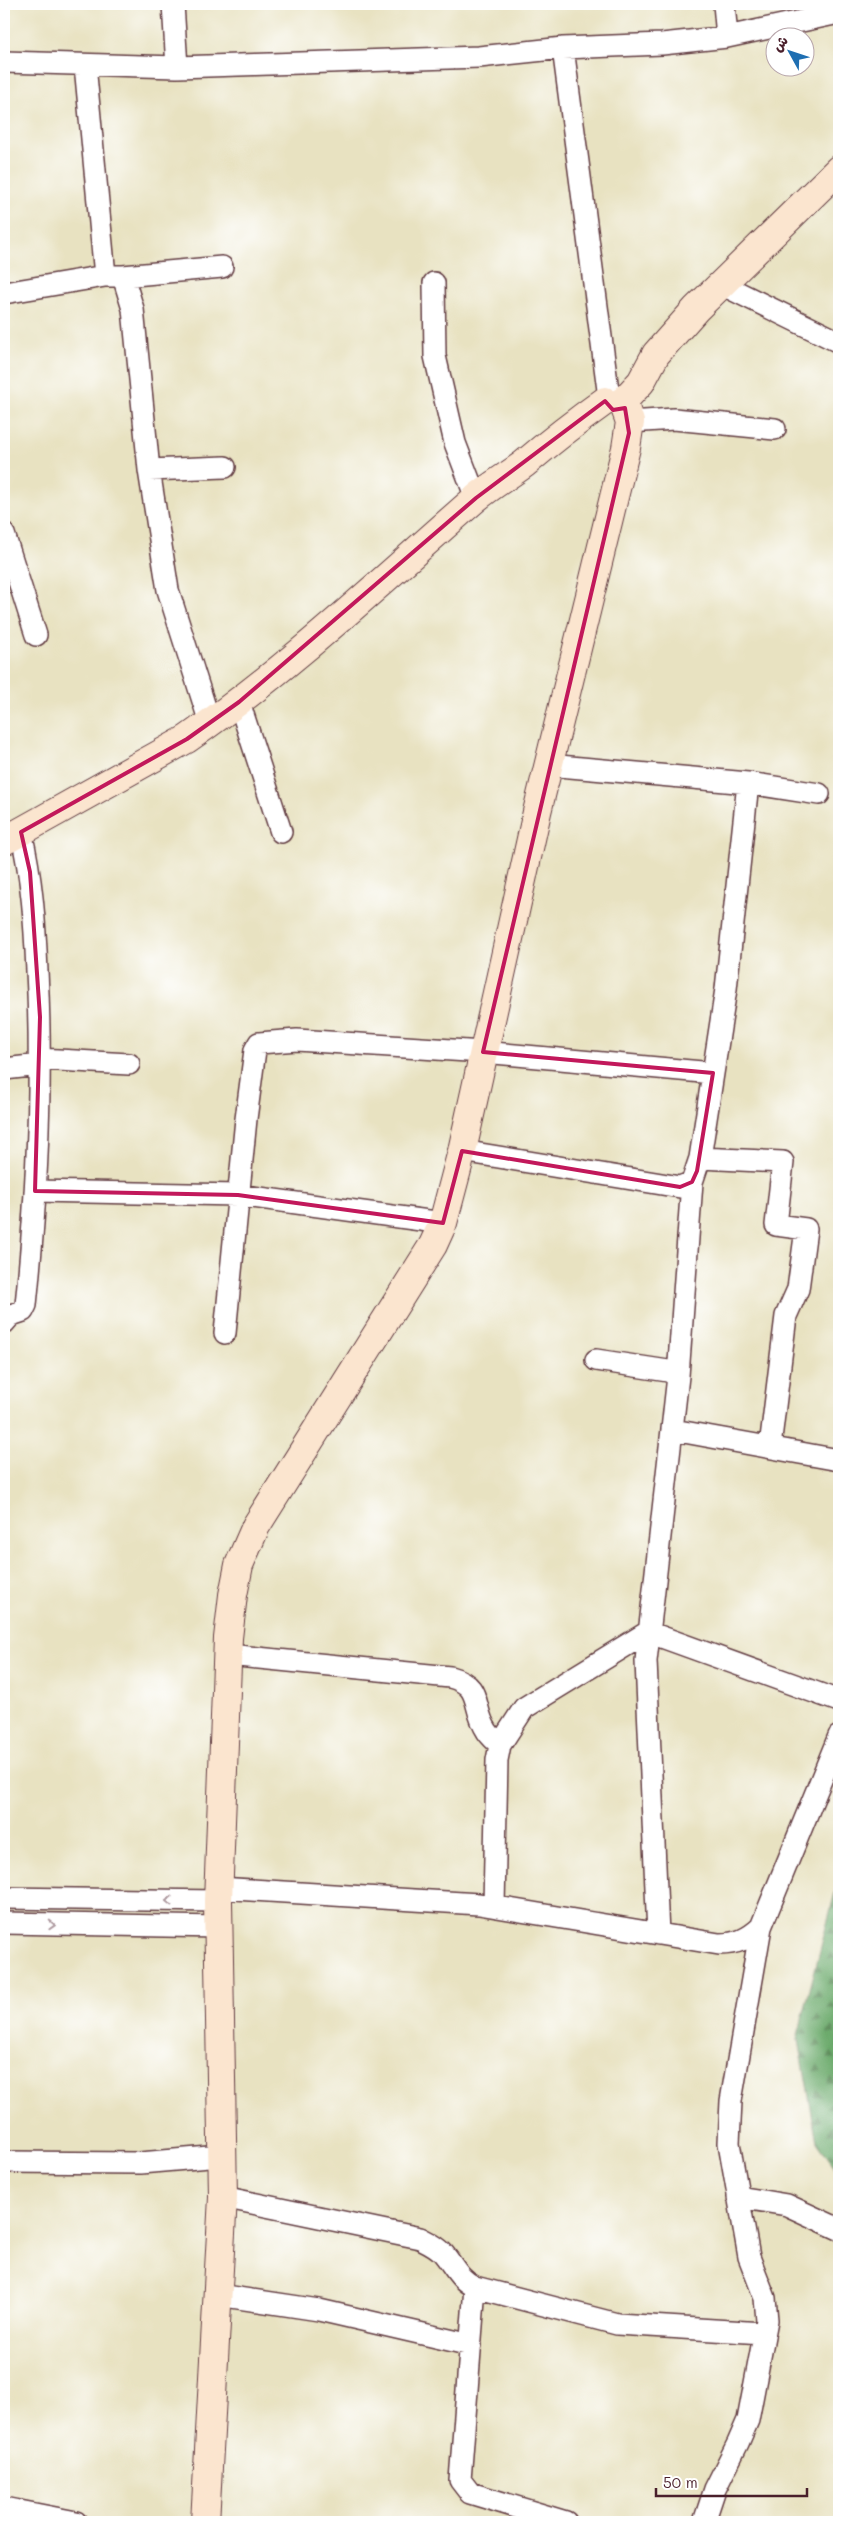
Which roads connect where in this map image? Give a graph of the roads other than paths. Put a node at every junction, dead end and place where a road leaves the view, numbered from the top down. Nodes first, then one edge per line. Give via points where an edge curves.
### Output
1 (173, 4) edge
2 (724, 4) edge
3 (839, 13) edge
4 (726, 37) junction
5 (563, 48) junction
6 (4, 62) edge
7 (85, 65) junction
8 (177, 67) junction
9 (839, 169) edge
10 (222, 267) dead end
11 (114, 276) junction
12 (434, 283) dead end
13 (721, 284) junction
14 (4, 293) edge
15 (839, 342) edge
16 (618, 401) junction
17 (775, 429) dead end
18 (225, 467) dead end
19 (149, 470) junction
20 (476, 498) junction
21 (4, 534) edge
22 (36, 635) dead end
23 (239, 702) junction
24 (210, 723) junction
25 (548, 765) junction
26 (748, 783) junction
27 (819, 794) dead end
28 (281, 832) dead end
29 (12, 836) edge
30 (483, 1052) junction
31 (40, 1062) junction
32 (129, 1064) dead end
33 (4, 1069) edge
34 (713, 1073) junction
35 (462, 1151) junction
36 (700, 1158) junction
37 (692, 1182) junction
38 (35, 1191) junction
39 (238, 1195) junction
40 (443, 1223) junction
41 (5, 1319) edge
42 (225, 1333) dead end
43 (596, 1360) dead end
44 (678, 1376) junction
45 (673, 1430) junction
46 (770, 1447) junction
47 (839, 1460) edge
48 (648, 1632) junction
49 (228, 1655) junction
50 (839, 1701) edge
51 (839, 1736) edge
52 (500, 1745) junction
53 (4, 1898) edge
54 (219, 1906) junction
55 (494, 1906) junction
56 (4, 1924) edge
57 (761, 1927) junction
58 (658, 1934) junction
59 (221, 2156) junction
60 (4, 2162) edge
61 (223, 2197) junction
62 (738, 2197) junction
63 (839, 2229) edge
64 (475, 2287) junction
65 (218, 2295) junction
66 (764, 2333) junction
67 (471, 2345) junction
68 (4, 2508) edge
69 (76, 2522) edge
70 (205, 2522) edge
71 (566, 2522) edge
72 (704, 2522) edge

1 - 8 street
2 - 4 street
3 - 4 street
4 - 5 street via 662,44
5 - 8 street via 479,57
5 - 16 street
6 - 7 street
7 - 8 street
7 - 11 street
9 - 13 street
10 - 11 street
11 - 14 street
11 - 19 street via 133,309
12 - 20 street via 435,356 455,443
13 - 15 street
13 - 16 street via 656,354 642,360
16 - 17 street via 674,419
16 - 20 street
16 - 25 street via 626,448
18 - 19 street
19 - 24 street via 168,590
20 - 23 street via 423,547
21 - 22 street
23 - 24 street
23 - 28 street
24 - 29 street via 179,744
25 - 26 street
25 - 30 street
26 - 27 street
26 - 34 street via 726,989
29 - 31 street via 30,872
30 - 34 street
30 - 35 street
30 - 39 street via 297,1040 260,1043 255,1050
31 - 32 street
31 - 33 street
31 - 38 street via 40,1130
34 - 36 street
35 - 37 street via 680,1186
35 - 40 street
36 - 37 street
36 - 46 street via 783,1162 776,1225 806,1229 798,1289 786,1316
37 - 44 street
38 - 39 street
38 - 41 street via 26,1305 23,1311
39 - 40 street
39 - 42 street
40 - 49 street via 433,1246 247,1542 235,1580
43 - 44 street via 668,1371
44 - 45 street
45 - 46 street
45 - 48 street
46 - 47 street
48 - 50 street
48 - 52 street via 524,1708
48 - 58 street via 646,1661
49 - 52 street via 463,1680 474,1692 487,1732
49 - 54 street
51 - 57 street
52 - 55 street
54 -> 53 street
54 - 55 street
56 -> 54 street
54 - 59 street
55 - 58 street
57 - 58 street via 734,1944
57 - 62 street via 731,2101 729,2143
59 - 60 street via 140,2163
59 - 61 street
61 - 64 street via 420,2238 443,2252 459,2276
61 - 65 street
62 - 63 street via 787,2204
62 - 66 street via 749,2257 765,2298 767,2320
64 - 66 street via 617,2324
64 - 67 street
65 - 67 street via 319,2310
65 - 70 street
66 - 72 street via 748,2420 715,2488
67 - 71 street via 460,2480 470,2493
68 - 69 street

